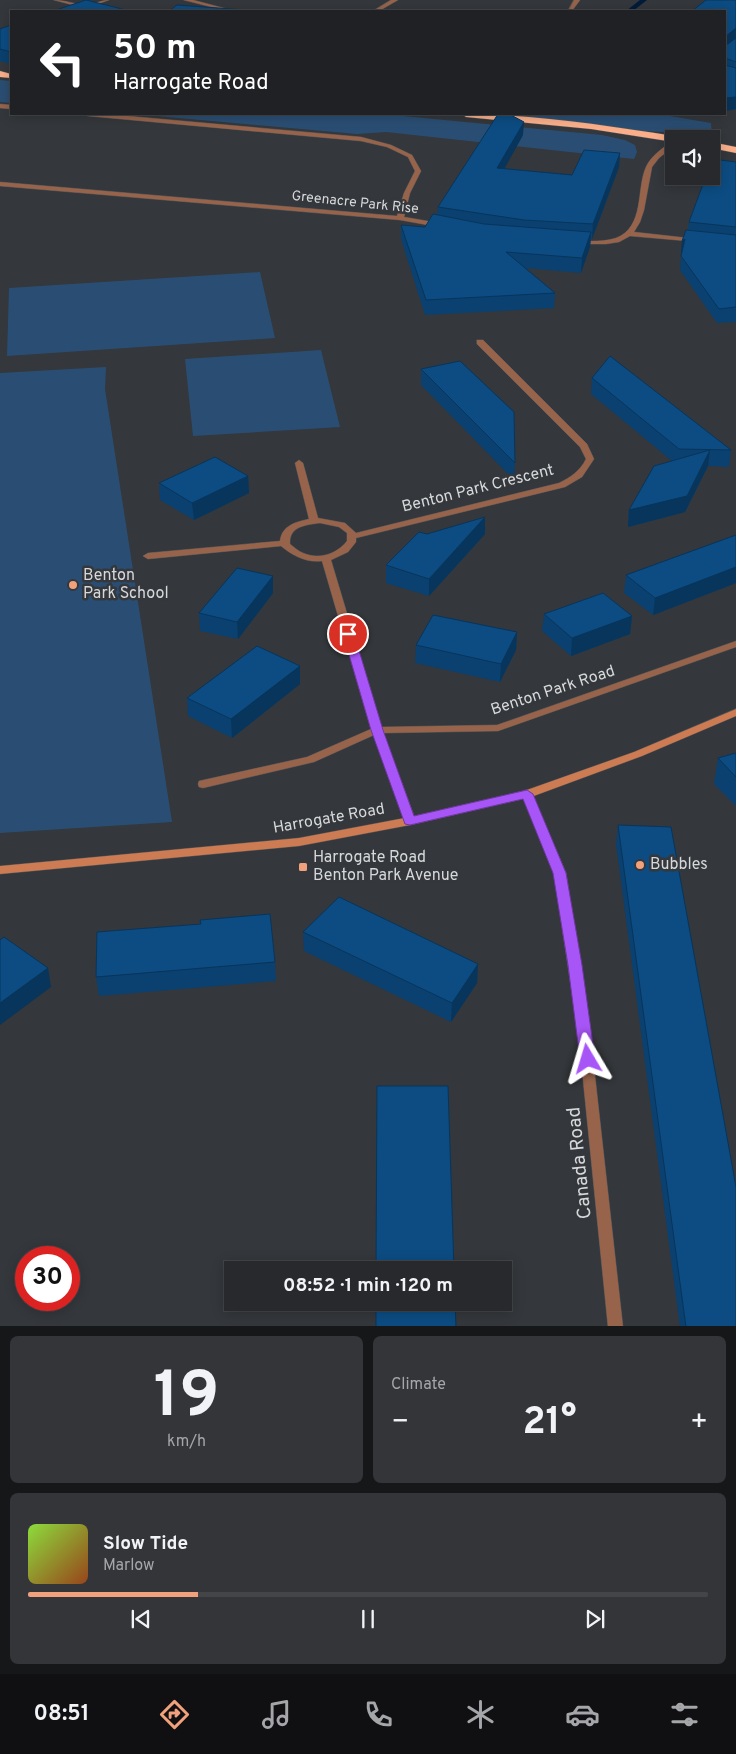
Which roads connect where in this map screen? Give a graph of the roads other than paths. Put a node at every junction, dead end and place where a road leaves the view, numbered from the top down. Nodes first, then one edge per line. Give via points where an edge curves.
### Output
1 (57, 0) edge
2 (106, 0) edge
3 (187, 0) edge
4 (395, 0) edge
5 (86, 7) junction
6 (77, 10) edge
7 (228, 10) edge
8 (378, 10) edge
9 (99, 115) edge
10 (476, 115) edge
11 (665, 139) edge
12 (720, 147) edge
13 (665, 150) edge
14 (736, 150) edge
15 (0, 184) edge
16 (400, 218) junction
17 (446, 227) edge
18 (630, 234) junction
19 (709, 242) edge
20 (573, 243) edge
21 (480, 342) dead end
22 (299, 463) dead end
23 (314, 521) junction
24 (353, 536) junction
25 (284, 543) junction
26 (148, 556) dead end
27 (326, 558) junction
28 (736, 644) edge
29 (736, 712) edge
30 (377, 730) junction
31 (203, 784) dead end
32 (527, 794) junction
33 (410, 821) junction
34 (0, 870) edge
35 (616, 1326) edge

1 - 5 street
2 - 5 street
3 - 7 street
4 - 8 street
5 - 6 street
9 - 16 street via 361,139 389,146 410,156 418,171
10 - 11 highway via 591,126
12 - 14 highway
13 - 18 street via 649,166 642,210
15 - 16 street, Greenacre Park Rise
16 - 17 street, Greenacre Park Rise
18 - 19 street
18 - 20 street via 619,240 600,243
21 - 24 street, Benton Park Crescent via 584,446 590,459 586,467 562,485
22 - 23 street
23 - 24 street via 332,521 342,525
23 - 25 street via 291,528
24 - 27 street via 353,542 342,554
25 - 26 street
25 - 27 street via 298,555
27 - 30 street
28 - 30 street, Benton Park Road via 498,728
29 - 32 main road, Harrogate Road via 638,754
30 - 31 street, Benton Park Road via 310,760
30 - 33 street
32 - 33 main road, Harrogate Road
32 - 35 street, Canada Road via 560,873 585,1040
33 - 34 main road, Harrogate Road via 299,842

